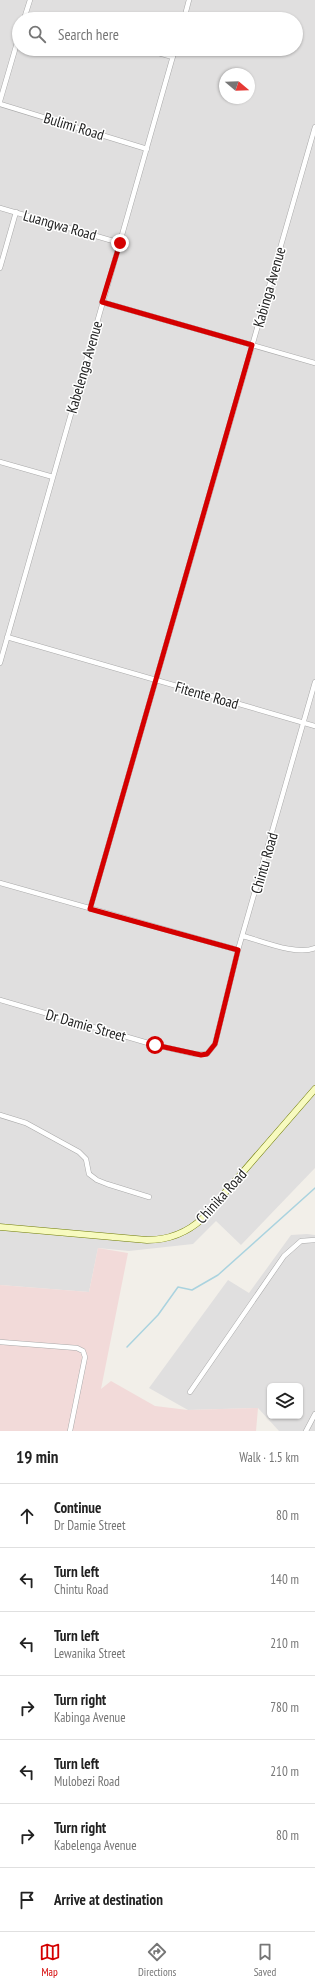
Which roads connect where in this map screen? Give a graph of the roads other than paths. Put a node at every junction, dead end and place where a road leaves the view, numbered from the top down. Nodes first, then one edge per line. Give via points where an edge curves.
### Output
1 (30, 0) edge
2 (189, 0) edge
3 (26, 12) edge
4 (186, 12) edge
5 (13, 56) edge
6 (169, 56) edge
7 (173, 57) joint
8 (1, 93) edge
9 (0, 101) edge
10 (0, 104) edge
11 (315, 127) edge
12 (147, 148) junction
13 (0, 208) edge
14 (16, 212) junction
15 (120, 243) junction
16 (0, 268) edge
17 (102, 302) junction
18 (252, 345) junction
19 (315, 363) edge
20 (0, 462) edge
21 (52, 477) junction
22 (7, 637) junction
23 (0, 663) edge
24 (156, 681) junction
25 (315, 682) edge
26 (304, 723) junction
27 (315, 726) edge
28 (0, 883) edge
29 (90, 909) junction
30 (243, 936) junction
31 (315, 948) edge
32 (238, 950) junction
33 (0, 1000) edge
34 (215, 1044) joint
35 (315, 1089) edge
36 (0, 1116) edge
37 (149, 1197) dead end
38 (0, 1226) edge
39 (315, 1240) edge
40 (0, 1342) edge
41 (190, 1392) dead end
42 (315, 1414) edge
43 (70, 1431) edge
44 (306, 1431) edge

1 - 3 street
2 - 4 street
5 - 8 street
6 - 7 street
7 - 12 street, Kabelenga Avenue
8 - 9 street
10 - 12 street, Bulimi Road
11 - 18 street, Kabinga Avenue
12 - 15 street, Kabelenga Avenue
13 - 14 street, Luangwa Road
14 - 15 street, Luangwa Road
14 - 16 street
15 - 17 street, Kabelenga Avenue
17 - 18 street
17 - 21 street, Kabelenga Avenue
18 - 19 street
18 - 24 street, Kabinga Avenue
20 - 21 street
21 - 22 street, Kabelenga Avenue
22 - 23 street, Kabelenga Avenue
22 - 24 street, Fitente Road
24 - 26 street, Fitente Road
24 - 29 street, Kabinga Avenue
25 - 26 street, Chintu Road
26 - 27 street, Fitente Road
26 - 30 street, Chintu Road
28 - 29 street
29 - 32 street
30 - 31 street via 298,951
30 - 32 street, Chintu Road
32 - 34 street, Chintu Road
33 - 34 street, Dr Damie Street via 155,1045 195,1054 207,1054
35 - 38 main road, Chinika Road via 203,1218 178,1235 147,1240
36 - 37 street via 26,1123 79,1152 86,1159 89,1174 97,1180
39 - 41 street via 301,1241 284,1256
40 - 43 street via 77,1348 83,1351 85,1357
42 - 44 street

